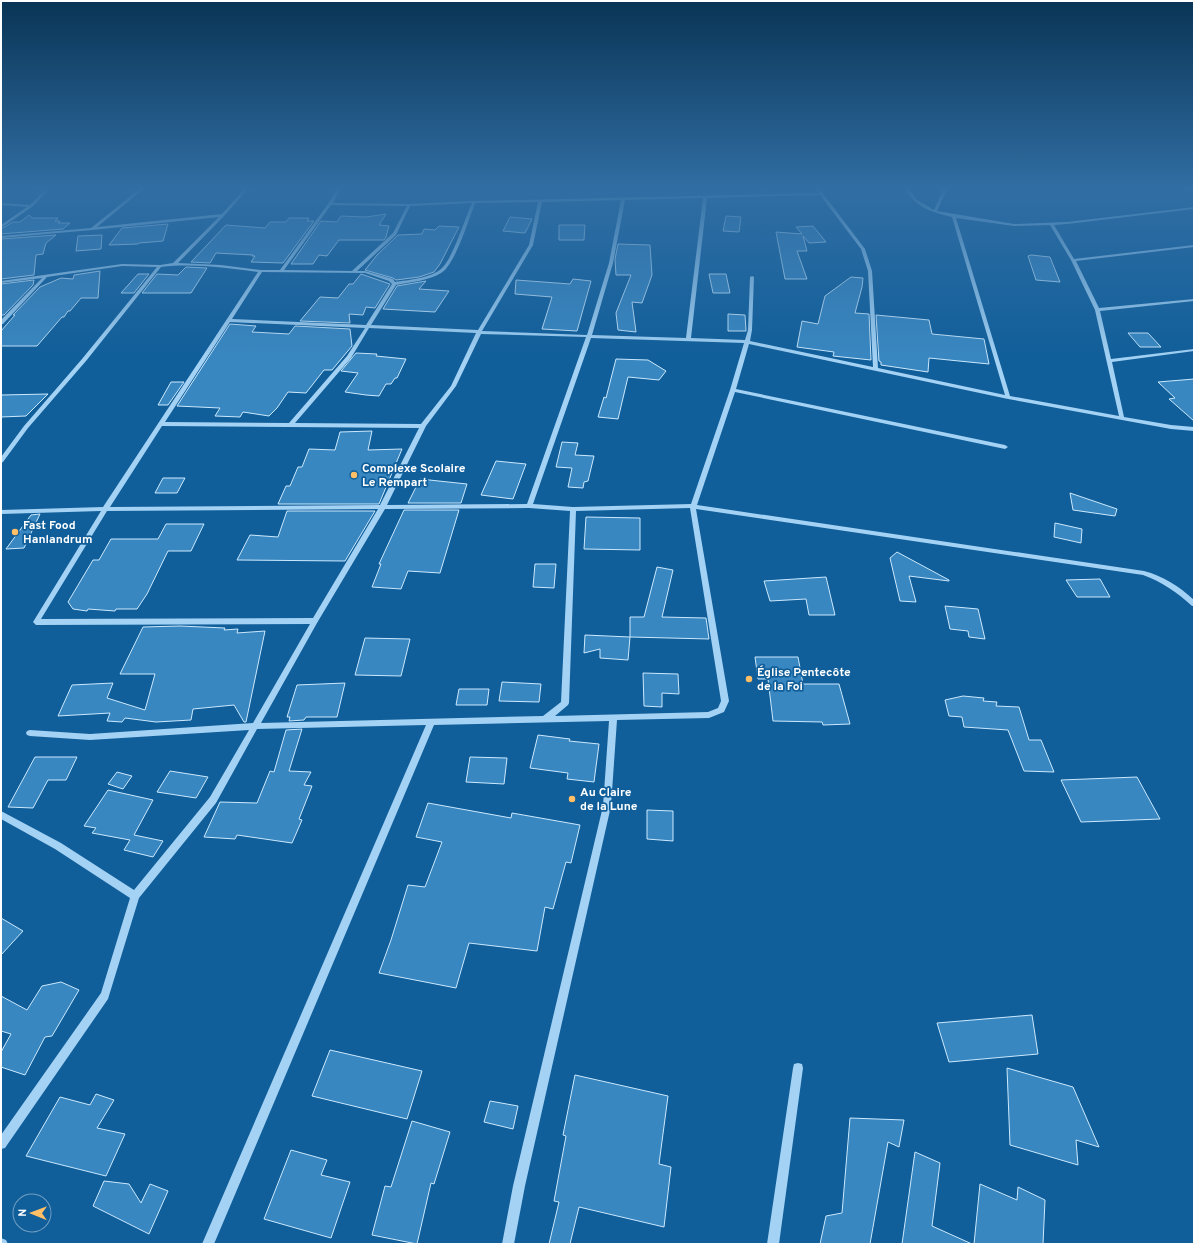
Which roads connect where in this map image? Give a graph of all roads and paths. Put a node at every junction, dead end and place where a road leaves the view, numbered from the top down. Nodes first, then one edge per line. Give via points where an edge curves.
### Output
1 (193, 245) edge
2 (300, 245) edge
3 (383, 245) edge
4 (456, 245) edge
5 (531, 245) edge
6 (614, 245) edge
7 (699, 245) edge
8 (859, 245) edge
9 (963, 245) edge
10 (1064, 245) edge
11 (1194, 246) edge
12 (1073, 260) junction
13 (174, 264) junction
14 (160, 266) junction
15 (261, 271) junction
16 (281, 271) junction
17 (354, 271) junction
18 (45, 276) junction
19 (752, 277) dead end
20 (1, 282) edge
21 (394, 284) junction
22 (1194, 300) edge
23 (1097, 310) junction
24 (228, 320) junction
25 (1, 323) edge
26 (369, 326) junction
27 (479, 332) junction
28 (589, 336) junction
29 (688, 340) junction
30 (747, 342) junction
31 (1194, 350) edge
32 (1108, 361) junction
33 (876, 368) junction
34 (733, 390) junction
35 (1008, 397) junction
36 (1122, 418) junction
37 (162, 424) junction
38 (291, 425) junction
39 (423, 426) junction
40 (1194, 429) edge
41 (1005, 447) dead end
42 (1, 461) edge
43 (529, 506) junction
44 (693, 506) junction
45 (382, 508) junction
46 (105, 509) junction
47 (573, 509) junction
48 (1, 512) edge
49 (1194, 604) edge
50 (315, 621) junction
51 (546, 718) junction
52 (613, 718) junction
53 (431, 722) junction
54 (256, 726) junction
55 (30, 733) dead end
56 (1, 815) edge
57 (135, 896) junction
58 (798, 1068) dead end
59 (1, 1144) edge
60 (208, 1244) edge
61 (508, 1244) edge
62 (773, 1244) edge

1 - 13 street
2 - 16 street
3 - 17 street
4 - 21 street via 443,269 428,276
5 - 27 street
6 - 28 street
7 - 29 street
8 - 33 street via 870,272
9 - 35 street
10 - 12 street
11 - 12 street
12 - 23 street
13 - 14 street
13 - 15 street
14 - 18 street via 122,265
14 - 42 street via 26,427
15 - 16 street
15 - 24 street
16 - 17 street
17 - 21 street via 391,280
18 - 20 street
18 - 25 street
19 - 30 street via 750,330
21 - 26 street
22 - 23 street
23 - 32 street
24 - 26 street
24 - 37 street
26 - 27 street
26 - 38 street via 348,357
27 - 28 street
27 - 39 street via 453,386
28 - 29 street
28 - 43 street
29 - 30 street
30 - 33 street
30 - 34 street
31 - 32 street
32 - 36 street
33 - 35 street
34 - 41 street
34 - 44 street
35 - 36 street
36 - 40 street
37 - 38 street
37 - 46 street
38 - 39 street
39 - 45 street
43 - 45 street
43 - 47 street
44 - 47 street
44 - 49 street via 1144,573 1171,584
44 - 52 street via 725,701 722,710 709,715
45 - 46 street
45 - 50 street
46 - 48 street
46 - 50 street via 36,622
47 - 51 street via 565,703
50 - 54 street
51 - 52 street
51 - 53 street
52 - 61 street via 607,806 519,1186
53 - 54 street
53 - 60 street
54 - 55 street via 90,737
54 - 57 street via 213,800
56 - 57 street via 58,846
57 - 59 street via 105,996
58 - 62 street

